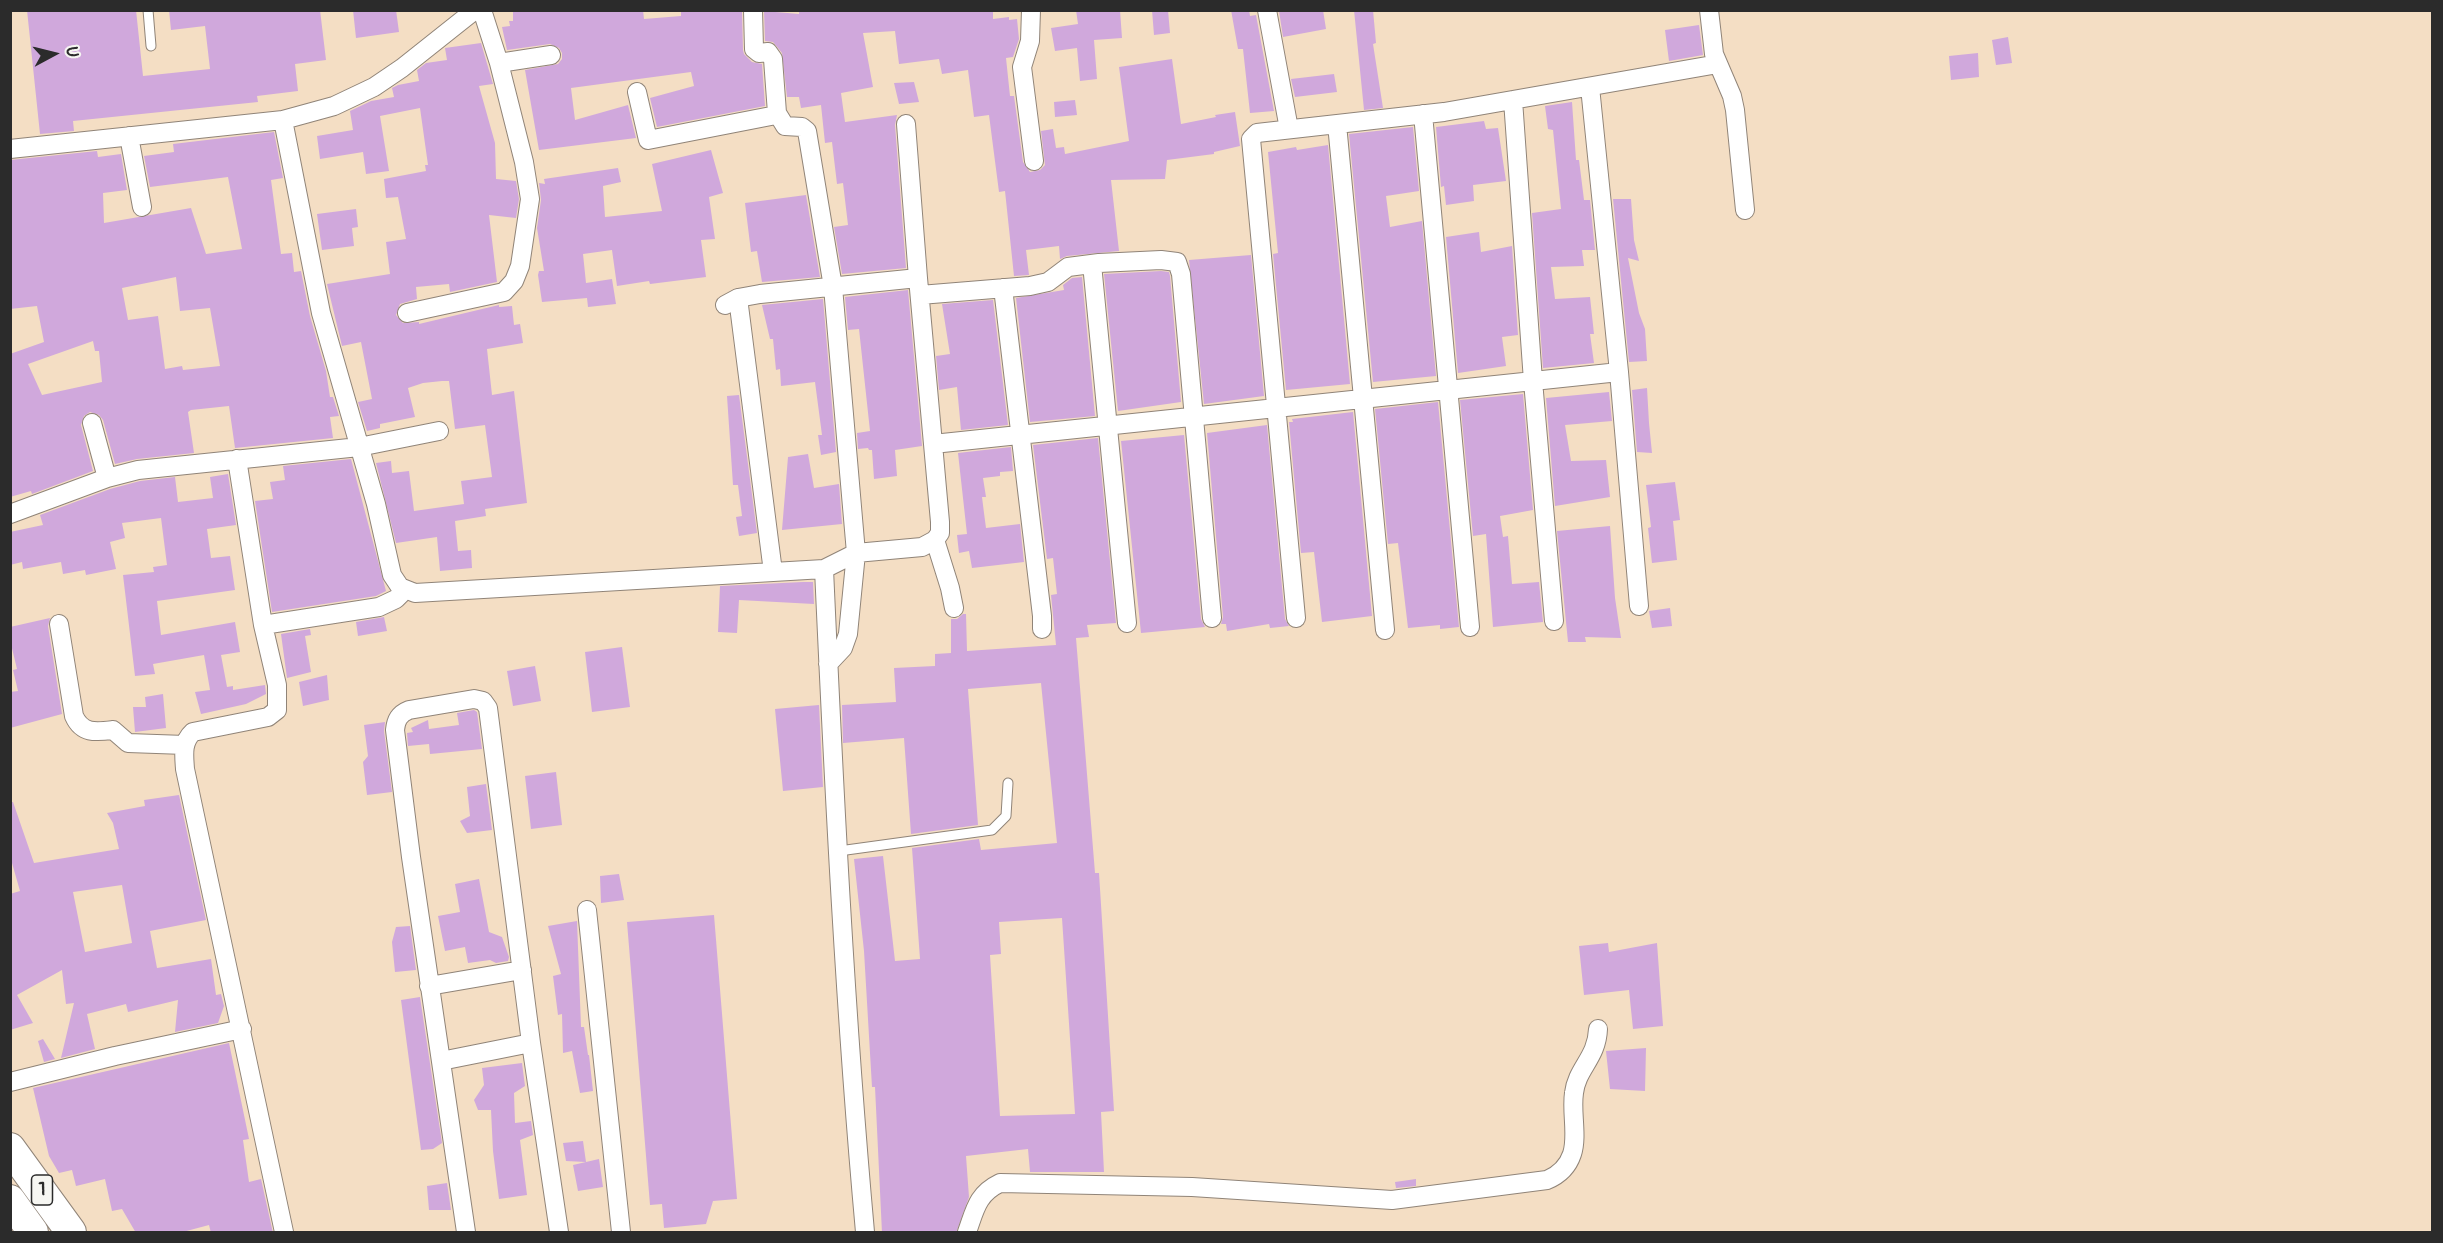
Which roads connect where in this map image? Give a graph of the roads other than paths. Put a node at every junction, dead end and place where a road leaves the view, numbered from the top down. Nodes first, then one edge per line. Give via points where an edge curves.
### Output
1 (147, 10) edge
2 (475, 10) edge
3 (482, 10) edge
4 (753, 10) edge
5 (1031, 10) edge
6 (1267, 10) edge
7 (1708, 10) edge
8 (152, 46) dead end
9 (551, 55) dead end
10 (499, 63) junction
11 (1718, 64) junction
12 (1590, 87) junction
13 (637, 92) dead end
14 (1513, 100) junction
15 (777, 113) junction
16 (1423, 114) junction
17 (283, 120) junction
18 (906, 124) dead end
19 (1337, 124) junction
20 (1288, 129) junction
21 (129, 136) junction
22 (10, 149) edge
23 (1034, 160) dead end
24 (142, 207) dead end
25 (1745, 210) dead end
26 (1092, 264) junction
27 (919, 286) junction
28 (833, 287) junction
29 (1003, 288) junction
30 (407, 313) dead end
31 (1619, 372) junction
32 (1533, 381) junction
33 (1447, 390) junction
34 (1363, 399) junction
35 (1276, 408) junction
36 (1193, 416) junction
37 (92, 423) dead end
38 (1107, 425) junction
39 (439, 431) dead end
40 (1020, 435) junction
41 (933, 444) junction
42 (359, 447) junction
43 (237, 459) junction
44 (106, 478) junction
45 (10, 514) edge
46 (935, 540) junction
47 (856, 553) junction
48 (824, 569) junction
49 (773, 572) junction
50 (405, 590) junction
51 (1639, 606) dead end
52 (954, 608) dead end
53 (1212, 618) dead end
54 (1296, 618) dead end
55 (1554, 621) dead end
56 (1127, 623) dead end
57 (59, 624) dead end
58 (263, 625) junction
59 (1470, 627) dead end
60 (1042, 630) dead end
61 (1385, 630) dead end
62 (828, 664) junction
63 (185, 745) junction
64 (1008, 783) dead end
65 (839, 850) junction
66 (587, 910) dead end
67 (522, 970) junction
68 (429, 986) junction
69 (242, 1029) junction
70 (1598, 1029) dead end
71 (531, 1043) junction
72 (441, 1061) junction
73 (10, 1083) edge
74 (10, 1148) edge
75 (10, 1200) edge
76 (33, 1233) edge
77 (71, 1233) edge
78 (284, 1233) edge
79 (465, 1233) edge
80 (559, 1233) edge
81 (621, 1233) edge
82 (865, 1233) edge
83 (967, 1233) edge

1 - 8 lane
2 - 17 street via 374,87 334,106
3 - 10 street
4 - 15 street via 754,49 768,52 773,59
5 - 23 street via 1030,41 1022,67
6 - 20 street
7 - 11 street via 1711,43
9 - 10 street
10 - 30 street via 530,199 520,266 504,292
11 - 12 street
11 - 25 street via 1735,110
12 - 14 street
12 - 31 street
13 - 15 street via 648,140
14 - 16 street
14 - 32 street
15 - 28 street via 785,126 807,131
16 - 19 street
16 - 33 street
17 - 21 street
17 - 42 street via 321,313
18 - 27 street
19 - 20 street
19 - 34 street
20 - 35 street via 1257,133 1251,139
21 - 22 street
21 - 24 street
26 - 29 street via 1068,267 1048,282
26 - 36 street via 1177,262
26 - 38 street
27 - 28 street
27 - 29 street
27 - 41 street
28 - 47 street
28 - 49 street via 760,294 732,302
29 - 40 street
31 - 32 street
31 - 51 street
32 - 33 street
32 - 55 street
33 - 34 street
33 - 59 street
34 - 35 street
34 - 61 street
35 - 36 street
35 - 54 street
36 - 38 street
36 - 53 street
37 - 44 street
38 - 40 street
38 - 56 street
39 - 42 street
40 - 41 street
40 - 60 street
41 - 46 street via 940,522
42 - 43 street
42 - 50 street via 392,575
43 - 44 street via 161,466
43 - 58 street
44 - 45 street
46 - 47 street via 922,547
46 - 52 street
47 - 48 street
47 - 62 street via 848,634 843,648
48 - 49 street
48 - 62 street
49 - 50 street via 426,592
50 - 58 street via 379,607
57 - 63 street via 74,716 82,729 113,730 132,744
58 - 63 street via 277,685 277,710 268,717 193,732
62 - 65 street
63 - 69 street via 185,769
64 - 65 lane via 1006,816 992,830
65 - 82 street
66 - 81 street
67 - 68 street
67 - 68 street via 488,708 483,701 474,699 409,710 403,712 395,730
67 - 71 street
68 - 72 street
69 - 73 street
69 - 78 street
70 - 83 street via 1598,1045 1574,1092 1573,1152 1557,1176 1547,1180 1392,1200 1192,1187 1000,1183 987,1189 978,1202
71 - 72 street
71 - 80 street
72 - 79 street
74 - 77 highway, 1
75 - 76 highway, 1

